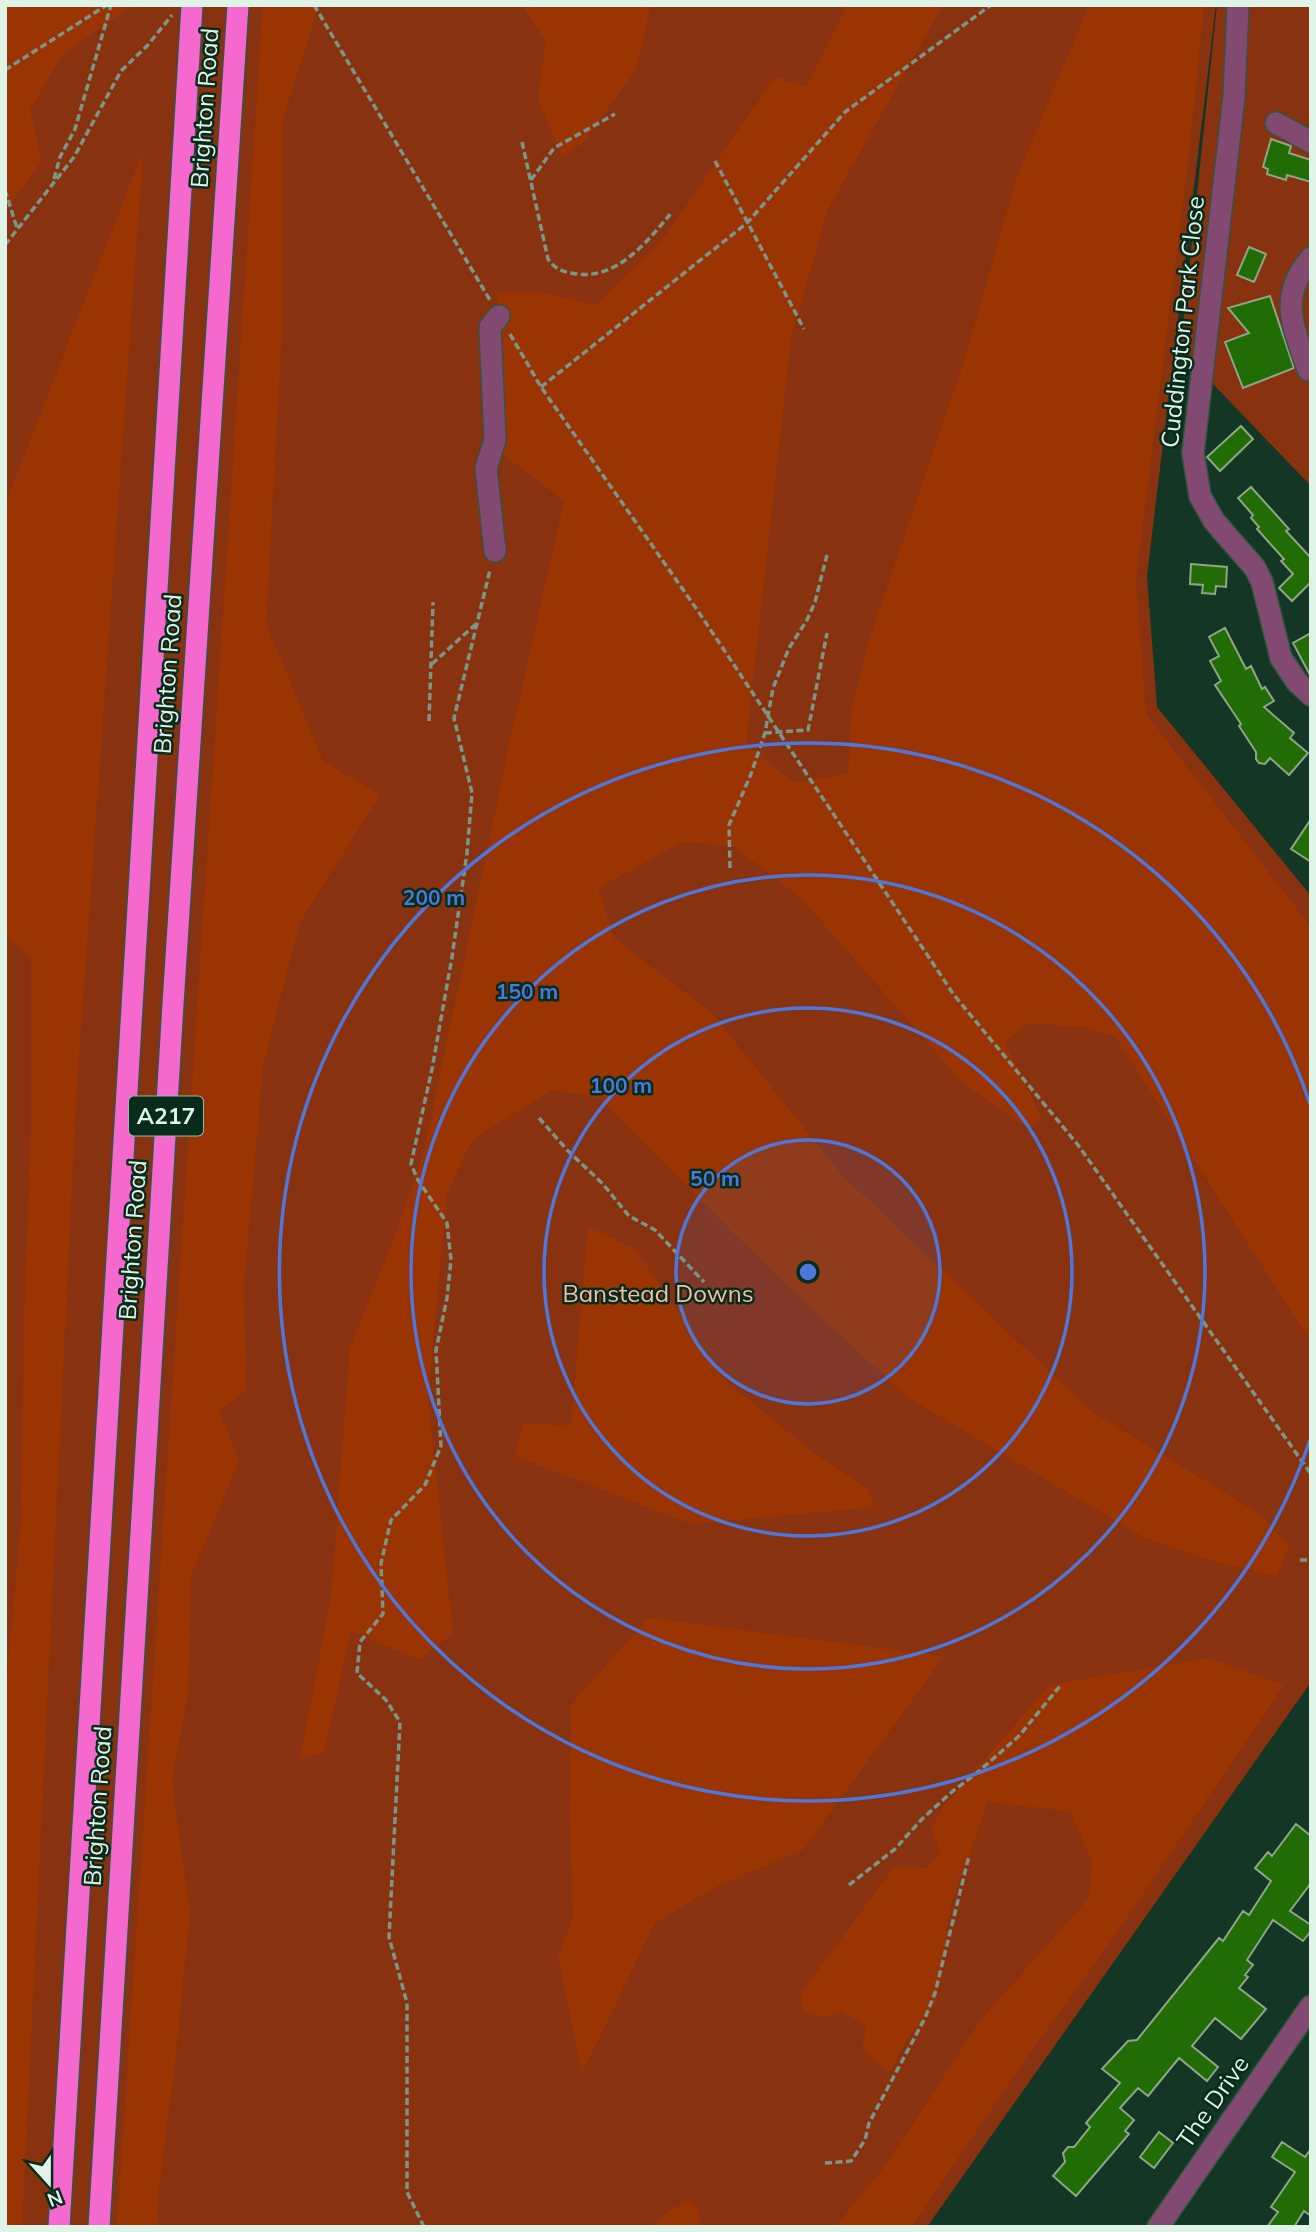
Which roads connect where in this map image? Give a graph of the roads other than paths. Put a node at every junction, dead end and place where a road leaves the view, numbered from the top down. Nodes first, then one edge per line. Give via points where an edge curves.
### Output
1 (238, 5) edge
2 (1238, 5) edge
3 (183, 9) edge
4 (1276, 123) dead end
5 (1311, 142) edge
6 (1311, 258) edge
7 (499, 316) road end
8 (1308, 370) dead end
9 (495, 551) road end
10 (1311, 695) edge
11 (1311, 2006) edge
12 (60, 2227) edge
13 (99, 2227) edge
14 (1158, 2227) edge

1 - 13 highway, Brighton Road / A217
2 - 10 street, Cuddington Park Close via 1234,97 1193,453 1200,496 1214,521 1255,568 1281,658
3 - 12 highway, Brighton Road / A217
4 - 5 street
6 - 8 street via 1297,280 1290,314
7 - 9 street via 490,327 495,439 486,468
11 - 14 street, The Drive

